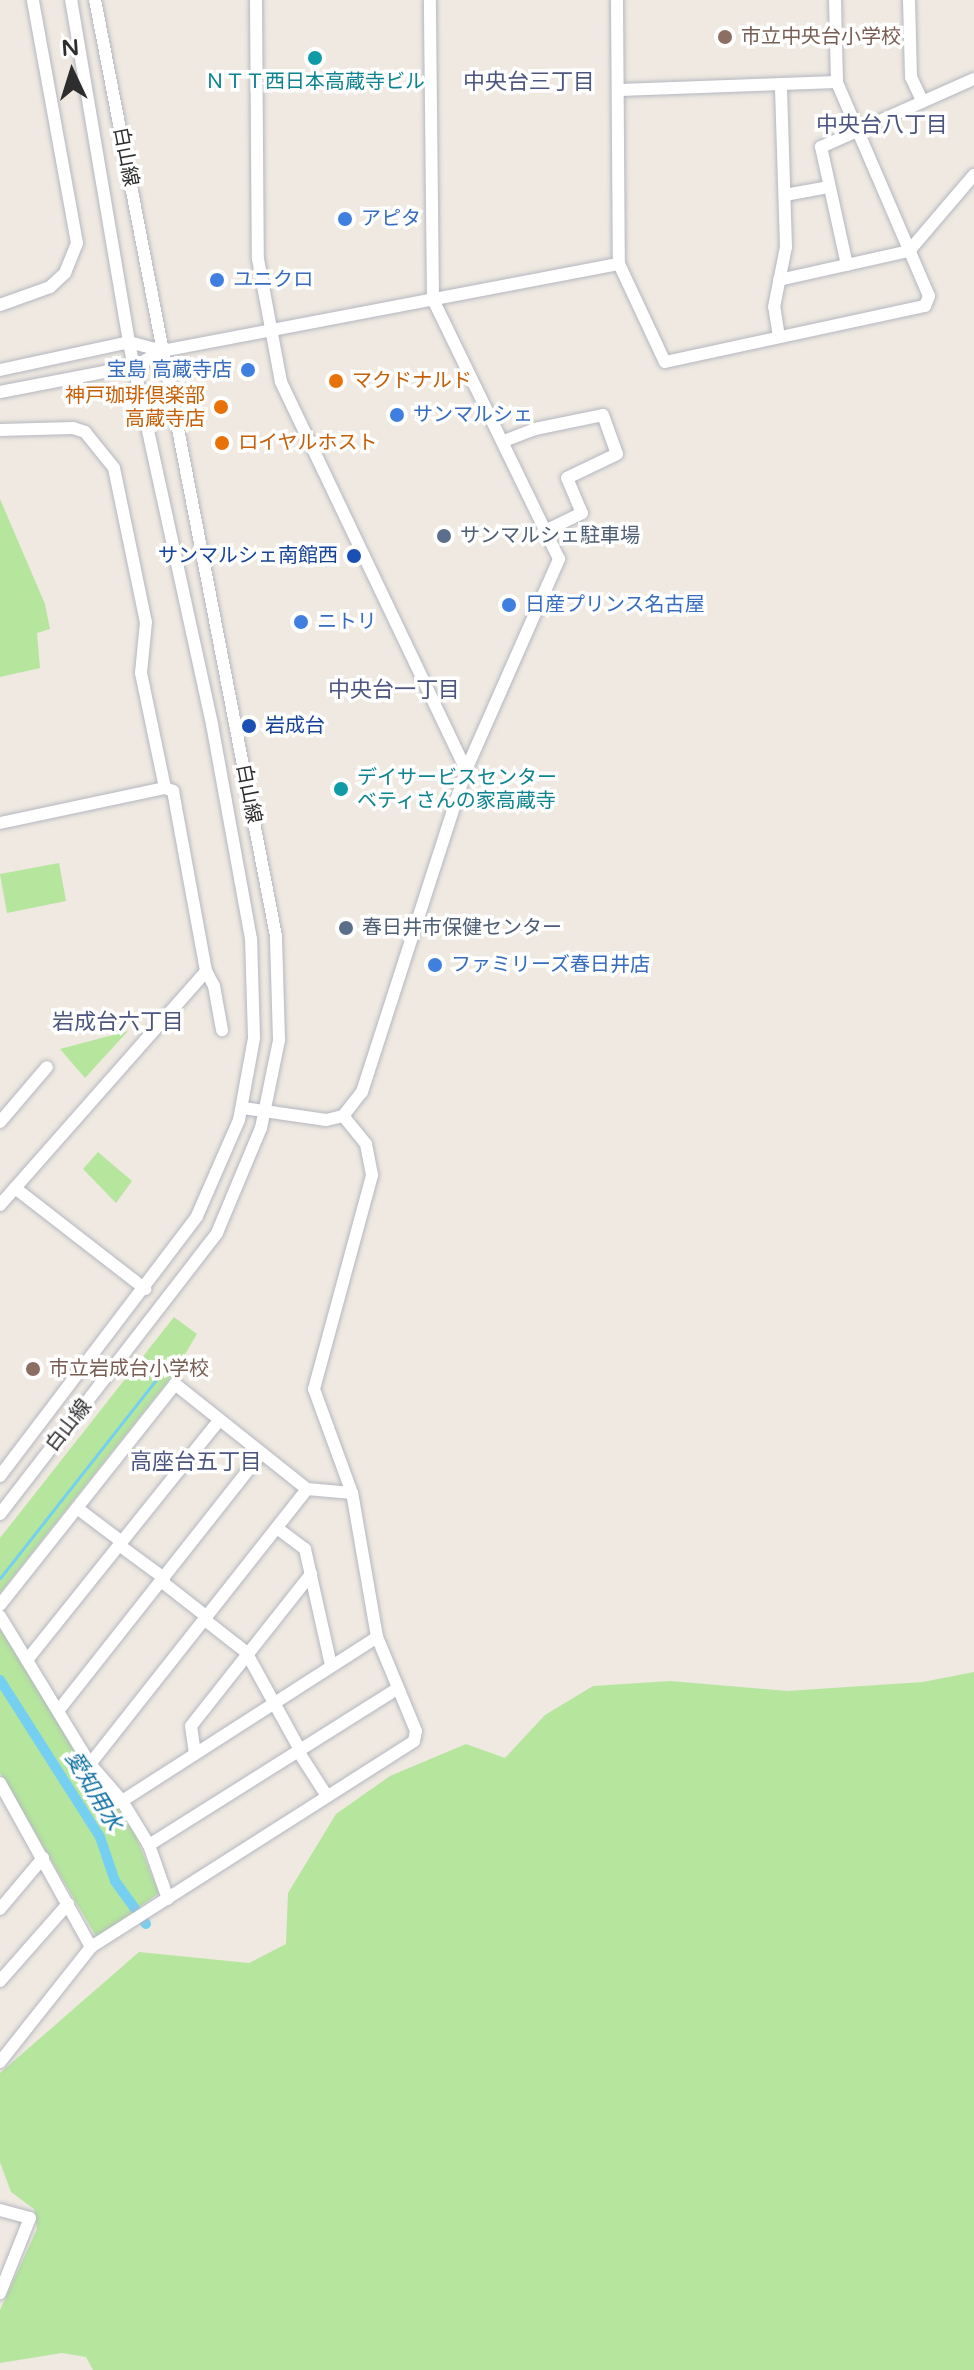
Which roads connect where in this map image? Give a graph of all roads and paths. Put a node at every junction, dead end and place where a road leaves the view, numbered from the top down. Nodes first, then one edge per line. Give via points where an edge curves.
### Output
1 (33, 0) edge
2 (71, 0) edge
3 (95, 0) edge
4 (256, 0) edge
5 (430, 0) edge
6 (617, 0) edge
7 (835, 0) edge
8 (909, 0) edge
9 (974, 79) edge
10 (837, 82) junction
11 (781, 84) junction
12 (619, 90) junction
13 (922, 101) junction
14 (857, 130) junction
15 (974, 175) edge
16 (829, 187) junction
17 (785, 195) junction
18 (909, 251) junction
19 (619, 264) junction
20 (847, 265) junction
21 (779, 280) junction
22 (433, 300) junction
23 (0, 305) edge
24 (272, 332) junction
25 (779, 337) junction
26 (129, 342) junction
27 (162, 351) junction
28 (135, 366) junction
29 (0, 370) edge
30 (0, 392) edge
31 (0, 430) edge
32 (504, 441) junction
33 (547, 530) junction
34 (466, 770) junction
35 (165, 788) junction
36 (0, 823) edge
37 (206, 971) junction
38 (222, 1030) dead end
39 (47, 1067) dead end
40 (0, 1098) edge
41 (12, 1108) junction
42 (243, 1108) junction
43 (266, 1113) junction
44 (343, 1116) junction
45 (0, 1122) edge
46 (15, 1188) junction
47 (0, 1205) edge
48 (145, 1289) junction
49 (219, 1420) junction
50 (261, 1454) junction
51 (0, 1476) edge
52 (307, 1489) junction
53 (352, 1493) junction
54 (77, 1508) junction
55 (0, 1514) edge
56 (277, 1528) junction
57 (120, 1544) junction
58 (311, 1574) junction
59 (162, 1580) junction
60 (0, 1605) edge
61 (0, 1616) edge
62 (206, 1618) junction
63 (377, 1637) junction
64 (246, 1652) junction
65 (27, 1660) junction
66 (331, 1665) junction
67 (398, 1688) junction
68 (273, 1703) junction
69 (58, 1711) junction
70 (299, 1750) junction
71 (195, 1754) junction
72 (90, 1764) junction
73 (0, 1783) edge
74 (327, 1796) junction
75 (122, 1801) junction
76 (149, 1845) junction
77 (43, 1858) junction
78 (168, 1899) junction
79 (68, 1904) junction
80 (0, 1909) edge
81 (91, 1947) junction
82 (0, 1981) edge
83 (0, 2061) edge
84 (0, 2210) edge
85 (3, 2275) edge
86 (0, 2293) edge

1 - 23 street via 77,243 65,273 50,287
2 - 26 street, 白山線
3 - 27 street, 白山線
4 - 24 street via 258,259
5 - 22 street
6 - 12 street
7 - 10 street
8 - 13 street via 911,77
9 - 13 street
10 - 11 street
10 - 14 street
11 - 12 street
11 - 17 street
12 - 19 street
13 - 14 street
14 - 16 street via 821,147
14 - 18 street
15 - 18 street
16 - 17 street
16 - 20 street
17 - 21 street via 786,247
18 - 20 street
18 - 25 street via 929,296 925,306
19 - 22 street
19 - 25 street via 665,362
20 - 21 street
21 - 25 street via 774,307
22 - 24 street
22 - 32 street
24 - 27 street
24 - 34 street via 281,382
26 - 27 street
26 - 28 street, 白山線
26 - 29 street
27 - 28 street
27 - 43 street, 白山線 via 276,936 281,1000
28 - 30 street
28 - 42 street, 白山線 via 212,724 251,939 254,1038
31 - 35 street via 85,432 114,468 146,622 141,673
32 - 33 street
32 - 33 street via 603,415 617,454 567,478 582,513
33 - 34 street via 559,559 557,572
34 - 44 street via 370,1074
35 - 36 street
35 - 37 street via 173,791
37 - 38 street
37 - 46 street
39 - 41 street
40 - 41 street
41 - 45 street
42 - 43 street
42 - 48 street, 白山線 via 212,1190
43 - 44 street
43 - 55 street, 白山線 via 217,1233
44 - 53 street via 366,1144 372,1175 314,1389
46 - 47 street
46 - 48 street
48 - 51 street, 白山線
49 - 50 street
49 - 54 street via 175,1384
49 - 57 street
50 - 52 street
50 - 59 street
52 - 53 street
52 - 56 street
53 - 63 street
54 - 57 street
54 - 60 street
56 - 58 street via 305,1549
56 - 62 street
57 - 59 street
57 - 65 street
58 - 64 street
58 - 66 street
59 - 62 street
59 - 69 street
61 - 65 street
62 - 64 street
62 - 72 street
63 - 66 street
63 - 67 street
64 - 68 street
64 - 71 street via 191,1726
65 - 69 street
66 - 68 street
67 - 70 street
67 - 74 street via 416,1731 414,1741
68 - 70 street
68 - 71 street
69 - 72 street
70 - 74 street
70 - 76 street
71 - 75 street
72 - 75 street
73 - 77 street
74 - 78 street
75 - 76 street
76 - 78 street
77 - 79 street
77 - 80 street
78 - 81 street
79 - 81 street
79 - 82 street
81 - 83 street
84 - 85 street via 30,2218
85 - 86 street

